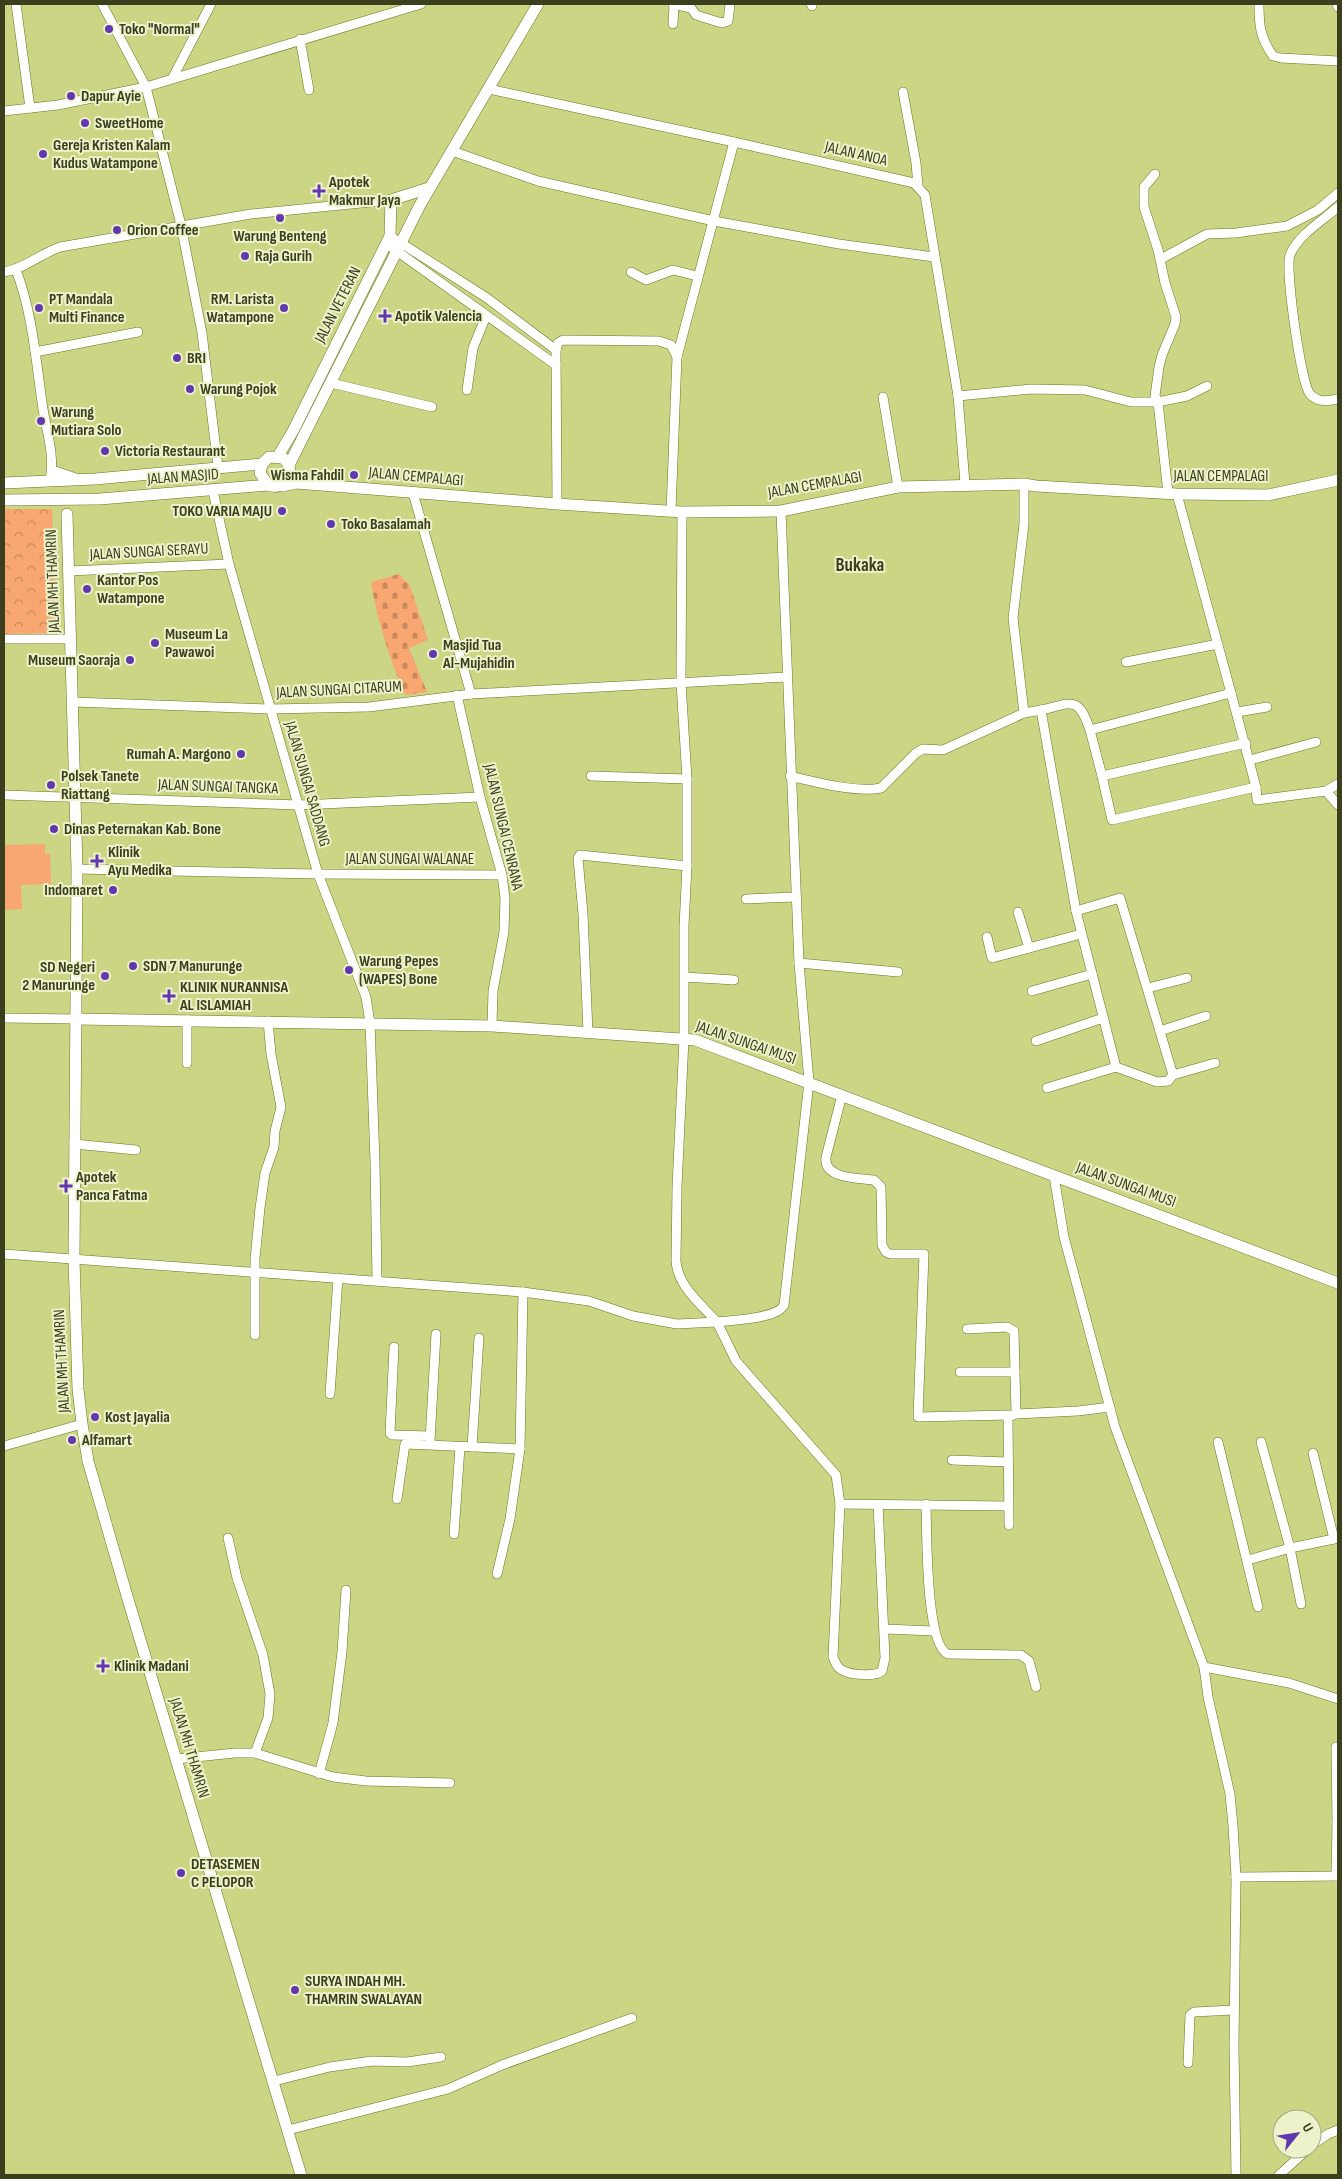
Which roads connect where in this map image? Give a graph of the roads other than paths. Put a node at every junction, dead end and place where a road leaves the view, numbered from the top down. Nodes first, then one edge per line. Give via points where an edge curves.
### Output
1 (16, 4) edge
2 (102, 4) edge
3 (211, 4) edge
4 (421, 4) edge
5 (538, 4) edge
6 (674, 4) edge
7 (730, 4) edge
8 (1259, 4) edge
9 (673, 24) dead end
10 (300, 39) junction
11 (1338, 61) edge
12 (173, 77) junction
13 (146, 86) junction
14 (489, 89) junction
15 (310, 90) dead end
16 (903, 92) dead end
17 (30, 108) junction
18 (4, 111) edge
19 (734, 142) junction
20 (452, 151) junction
21 (1154, 174) dead end
22 (918, 186) junction
23 (429, 188) junction
24 (1338, 193) edge
25 (391, 200) junction
26 (1338, 208) edge
27 (714, 221) junction
28 (182, 225) junction
29 (389, 240) junction
30 (400, 246) junction
31 (934, 257) junction
32 (1161, 259) junction
33 (16, 270) junction
34 (4, 272) edge
35 (631, 272) dead end
36 (697, 276) junction
37 (486, 316) junction
38 (138, 332) dead end
39 (556, 350) junction
40 (35, 352) junction
41 (677, 357) junction
42 (556, 366) junction
43 (331, 383) junction
44 (1208, 386) dead end
45 (467, 390) dead end
46 (958, 396) junction
47 (883, 397) dead end
48 (1338, 399) edge
49 (1158, 402) junction
50 (432, 407) dead end
51 (293, 431) junction
52 (305, 438) junction
53 (278, 456) junction
54 (262, 464) junction
55 (218, 467) junction
56 (51, 475) junction
57 (292, 475) junction
58 (80, 480) junction
59 (1338, 480) edge
60 (4, 483) edge
61 (965, 484) junction
62 (1024, 484) junction
63 (268, 485) junction
64 (898, 487) junction
65 (213, 491) junction
66 (413, 493) junction
67 (1173, 493) junction
68 (4, 500) edge
69 (54, 500) junction
70 (83, 500) junction
71 (557, 504) junction
72 (676, 511) junction
73 (781, 511) junction
74 (67, 514) junction
75 (229, 564) junction
76 (69, 571) junction
77 (4, 639) edge
78 (71, 640) junction
79 (1218, 644) junction
80 (1126, 662) dead end
81 (787, 677) junction
82 (681, 683) junction
83 (1231, 693) junction
84 (471, 694) junction
85 (457, 695) junction
86 (73, 702) junction
87 (270, 708) junction
88 (1267, 708) dead end
89 (1041, 710) junction
90 (1237, 712) junction
91 (1024, 713) junction
92 (1090, 730) junction
93 (1316, 742) dead end
94 (1246, 743) junction
95 (1250, 760) junction
96 (591, 776) dead end
97 (790, 776) junction
98 (1102, 776) junction
99 (687, 779) junction
100 (1338, 784) edge
101 (1256, 787) junction
102 (1326, 791) junction
103 (4, 795) edge
104 (75, 797) junction
105 (480, 797) junction
106 (299, 805) junction
107 (1338, 805) edge
108 (687, 866) junction
109 (77, 868) junction
110 (318, 874) junction
111 (502, 875) junction
112 (796, 897) junction
113 (746, 898) dead end
114 (1076, 911) junction
115 (1018, 912) dead end
116 (1081, 934) junction
117 (987, 937) dead end
118 (1029, 948) junction
119 (799, 963) junction
120 (898, 972) dead end
121 (1092, 974) junction
122 (686, 977) junction
123 (1187, 978) dead end
124 (734, 980) dead end
125 (1148, 988) junction
126 (1032, 991) dead end
127 (1206, 1016) dead end
128 (4, 1018) edge
129 (77, 1018) junction
130 (1103, 1018) junction
131 (187, 1020) junction
132 (268, 1021) junction
133 (370, 1023) junction
134 (492, 1026) junction
135 (588, 1032) junction
136 (1160, 1032) junction
137 (684, 1039) junction
138 (1036, 1041) dead end
139 (186, 1063) dead end
140 (1215, 1063) dead end
141 (1116, 1066) junction
142 (1172, 1075) junction
143 (809, 1082) junction
144 (1047, 1088) dead end
145 (842, 1095) junction
146 (74, 1144) junction
147 (136, 1150) dead end
148 (1054, 1176) junction
149 (4, 1254) edge
150 (74, 1259) junction
151 (257, 1272) junction
152 (338, 1278) junction
153 (377, 1280) junction
154 (1338, 1283) edge
155 (524, 1292) junction
156 (717, 1322) junction
157 (967, 1329) dead end
158 (255, 1334) dead end
159 (436, 1334) dead end
160 (480, 1338) dead end
161 (394, 1346) dead end
162 (960, 1372) dead end
163 (1015, 1372) junction
164 (330, 1394) dead end
165 (1110, 1407) junction
166 (1013, 1415) junction
167 (82, 1424) junction
168 (430, 1440) junction
169 (1218, 1442) dead end
170 (1261, 1442) dead end
171 (4, 1446) edge
172 (460, 1447) junction
173 (472, 1447) junction
174 (520, 1449) junction
175 (1313, 1453) dead end
176 (952, 1460) dead end
177 (1008, 1462) junction
178 (397, 1499) dead end
179 (840, 1504) junction
180 (878, 1504) junction
181 (926, 1504) junction
182 (1008, 1506) junction
183 (1009, 1525) dead end
184 (454, 1534) dead end
185 (228, 1538) dead end
186 (1336, 1539) edge
187 (1290, 1548) junction
188 (1248, 1560) junction
189 (497, 1574) dead end
190 (346, 1590) dead end
191 (1301, 1604) dead end
192 (1258, 1607) dead end
193 (885, 1628) junction
194 (933, 1631) junction
195 (1204, 1671) junction
196 (1036, 1687) dead end
197 (1338, 1699) edge
198 (1336, 1748) dead end
199 (255, 1753) junction
200 (176, 1759) junction
201 (319, 1774) junction
202 (450, 1783) dead end
203 (1338, 1822) edge
204 (1337, 1876) edge
205 (1236, 1877) junction
206 (1234, 2010) junction
207 (632, 2018) dead end
208 (441, 2058) dead end
209 (1188, 2064) dead end
210 (274, 2081) junction
211 (288, 2130) junction
212 (1338, 2130) edge
213 (1322, 2138) edge
214 (1297, 2159) edge
215 (301, 2175) edge
216 (1236, 2175) edge
217 (1279, 2175) edge

1 - 17 street
2 - 13 street
3 - 12 street
4 - 10 street
5 - 14 main road, JALAN VETERAN
6 - 7 street via 691,8 696,15 722,23 728,21
6 - 9 street
8 - 11 street via 1259,29 1273,56
10 - 12 street
10 - 15 street
12 - 13 street
13 - 17 street
13 - 28 street
14 - 19 street, JALAN ANOA
14 - 20 main road, JALAN VETERAN
16 - 22 street
17 - 18 street
19 - 22 street, JALAN ANOA
19 - 27 street
20 - 23 main road, JALAN VETERAN
20 - 27 street via 538,181
21 - 32 street via 1144,187 1143,199
22 - 31 street via 924,195
23 - 25 main road
23 - 30 main road, JALAN VETERAN
24 - 32 street via 1318,210 1287,226 1207,234
25 - 28 street via 251,214
25 - 29 main road, JALAN VETERAN
26 - 48 street via 1294,247 1288,264 1290,300 1306,388 1316,399
27 - 31 street via 839,244
27 - 36 street
28 - 33 street via 60,247
28 - 55 street via 202,333
29 - 30 street
29 - 51 main road, JALAN VETERAN
30 - 37 street
30 - 39 street via 487,298
30 - 43 main road, JALAN VETERAN
31 - 46 street
32 - 49 street via 1176,317 1159,368 1155,396
33 - 34 street
33 - 40 street via 26,300
35 - 36 street via 646,280 673,270
36 - 41 street
37 - 42 street
37 - 45 street via 473,348
38 - 40 street
39 - 41 street via 558,343 564,340 659,341 672,345
39 - 42 street
40 - 56 street
41 - 72 street
42 - 71 street
43 - 50 street
43 - 52 main road, JALAN VETERAN
44 - 49 street via 1187,396
46 - 49 street via 1031,389 1085,390 1131,402
46 - 61 street
47 - 64 street
49 - 67 street
51 - 52 main road
51 - 53 main road, JALAN VETERAN
52 - 57 main road, JALAN VETERAN
53 - 54 main road via 269,457
53 - 57 main road via 287,461
54 - 55 main road, JALAN MASJID
54 - 63 main road via 260,473
55 - 58 main road, JALAN MASJID
56 - 58 main road, JALAN MASJID
56 - 60 main road, JALAN MASJID
56 - 69 main road
57 - 63 main road via 282,486
57 - 66 main road, JALAN CEMPALAGI
58 - 70 main road
59 - 67 main road, JALAN CEMPALAGI via 1268,495
61 - 62 main road, JALAN CEMPALAGI
61 - 64 main road, JALAN CEMPALAGI
62 - 67 main road, JALAN CEMPALAGI
62 - 91 street via 1024,524 1013,618
63 - 65 main road, JALAN MASJID
64 - 73 main road, JALAN CEMPALAGI
65 - 70 main road, JALAN MASJID
65 - 75 street, JALAN SUNGAI SADDANG
66 - 71 main road, JALAN CEMPALAGI
66 - 84 street
67 - 79 street
68 - 69 main road, JALAN MASJID
69 - 70 main road, JALAN MASJID
69 - 74 main road
70 - 74 main road
71 - 72 main road, JALAN CEMPALAGI
72 - 73 main road, JALAN CEMPALAGI
72 - 82 street
73 - 81 street
74 - 76 main road, JALAN MH THAMRIN
75 - 76 street, JALAN SUNGAI SERAYU
75 - 87 street, JALAN SUNGAI SADDANG
76 - 78 main road, JALAN MH THAMRIN
77 - 78 street
78 - 86 main road, JALAN MH THAMRIN
79 - 80 street
79 - 83 street
81 - 82 street, JALAN SUNGAI CITARUM
81 - 97 street
82 - 84 street, JALAN SUNGAI CITARUM
82 - 99 street
83 - 90 street
83 - 92 street
84 - 85 street, JALAN SUNGAI CITARUM
85 - 87 street, JALAN SUNGAI CITARUM via 369,707
85 - 105 street, JALAN SUNGAI CENRANA
86 - 87 street, JALAN SUNGAI CITARUM
86 - 104 main road, JALAN MH THAMRIN
87 - 106 street, JALAN SUNGAI SADDANG
88 - 90 street
89 - 91 street
89 - 92 street via 1070,703 1078,705
89 - 114 street
90 - 94 street
91 - 97 street via 942,750 923,749 881,788 854,789
92 - 98 street
93 - 95 street
94 - 95 street
94 - 98 street
95 - 101 street
96 - 99 street
97 - 112 street
98 - 101 street via 1112,820
99 - 108 street
100 - 102 street
101 - 102 street via 1257,800
102 - 107 street
103 - 104 street, JALAN SUNGAI TANGKA
104 - 106 street, JALAN SUNGAI TANGKA
104 - 109 main road, JALAN MH THAMRIN
105 - 106 street, JALAN SUNGAI TANGKA
105 - 111 street, JALAN SUNGAI CENRANA
106 - 110 street, JALAN SUNGAI SADDANG
108 - 122 street
108 - 135 street via 578,858
109 - 110 street, JALAN SUNGAI WALANAE
109 - 129 main road, JALAN MH THAMRIN
110 - 111 street, JALAN SUNGAI WALANAE
110 - 133 street, JALAN SUNGAI SADDANG via 366,997
111 - 134 street, JALAN SUNGAI CENRANA via 504,932 493,991
112 - 113 street
112 - 119 street
114 - 116 street
114 - 125 street via 1120,898
115 - 118 street
116 - 118 street
116 - 121 street
117 - 118 street via 992,958
119 - 120 street
119 - 143 street
121 - 126 street
121 - 130 street
122 - 124 street
122 - 137 street
123 - 125 street
125 - 136 street
127 - 136 street
128 - 129 street
129 - 131 main road, JALAN SUNGAI MUSI
129 - 146 main road, JALAN MH THAMRIN
130 - 138 street
130 - 141 street
131 - 132 main road, JALAN SUNGAI MUSI
131 - 139 street
132 - 133 main road, JALAN SUNGAI MUSI
132 - 151 street via 280,1108 260,1208 255,1259
133 - 134 main road, JALAN SUNGAI MUSI
133 - 153 street, JALAN SUNGAI SADDANG
134 - 135 main road, JALAN SUNGAI MUSI
135 - 137 main road, JALAN SUNGAI MUSI
136 - 142 street
137 - 143 main road, JALAN SUNGAI MUSI via 695,1040
137 - 156 street via 677,1187 677,1272 684,1285
140 - 142 street
141 - 142 street via 1157,1082 1168,1081
141 - 144 street
143 - 145 main road, JALAN SUNGAI MUSI
143 - 156 street via 784,1304 781,1310 769,1314
145 - 148 main road, JALAN SUNGAI MUSI
145 - 166 street via 825,1164 833,1173 874,1180 881,1187 882,1245 886,1252 924,1254 918,1417
146 - 147 street
146 - 150 main road, JALAN MH THAMRIN
148 - 154 main road, JALAN SUNGAI MUSI
148 - 165 street via 1064,1237
149 - 150 street
150 - 151 street
150 - 167 main road, JALAN MH THAMRIN
151 - 152 street
151 - 158 street
152 - 153 street
152 - 164 street
153 - 155 street
155 - 156 street via 589,1301 633,1316 677,1324
155 - 174 street
156 - 179 street via 736,1362 836,1475
157 - 163 street via 1011,1328
159 - 168 street
160 - 173 street
161 - 168 street via 390,1433
162 - 163 street
163 - 166 street
165 - 166 street
165 - 195 street
166 - 177 street via 1006,1420
167 - 171 street
167 - 200 main road, JALAN MH THAMRIN via 88,1461
168 - 172 street
168 - 178 street via 404,1445
169 - 188 street
170 - 187 street
172 - 173 street
172 - 184 street
173 - 174 street
174 - 189 street via 510,1519
175 - 186 street
176 - 177 street
177 - 182 street
179 - 180 street
179 - 193 street via 833,1657 837,1666 848,1672 880,1673 884,1667
180 - 181 street
180 - 193 street
181 - 182 street
181 - 194 street
182 - 183 street
185 - 199 street via 236,1578 264,1655 270,1694 268,1718
186 - 187 street
187 - 188 street
187 - 191 street
188 - 192 street
190 - 201 street via 342,1652 332,1723
193 - 194 street
194 - 196 street via 941,1650 948,1654 1014,1654 1025,1657
195 - 197 street via 1290,1683
195 - 205 street via 1230,1794
198 - 203 street
199 - 200 street via 235,1752
199 - 201 street
200 - 210 main road, JALAN MH THAMRIN
201 - 202 street via 366,1781
203 - 204 street
204 - 205 street
205 - 206 street
206 - 209 street via 1194,2012 1190,2015
206 - 216 street
207 - 211 street via 502,2065 448,2089
208 - 210 street via 408,2062 372,2061 330,2067
210 - 211 main road, JALAN MH THAMRIN
211 - 215 main road, JALAN MH THAMRIN
212 - 213 street
214 - 217 street

